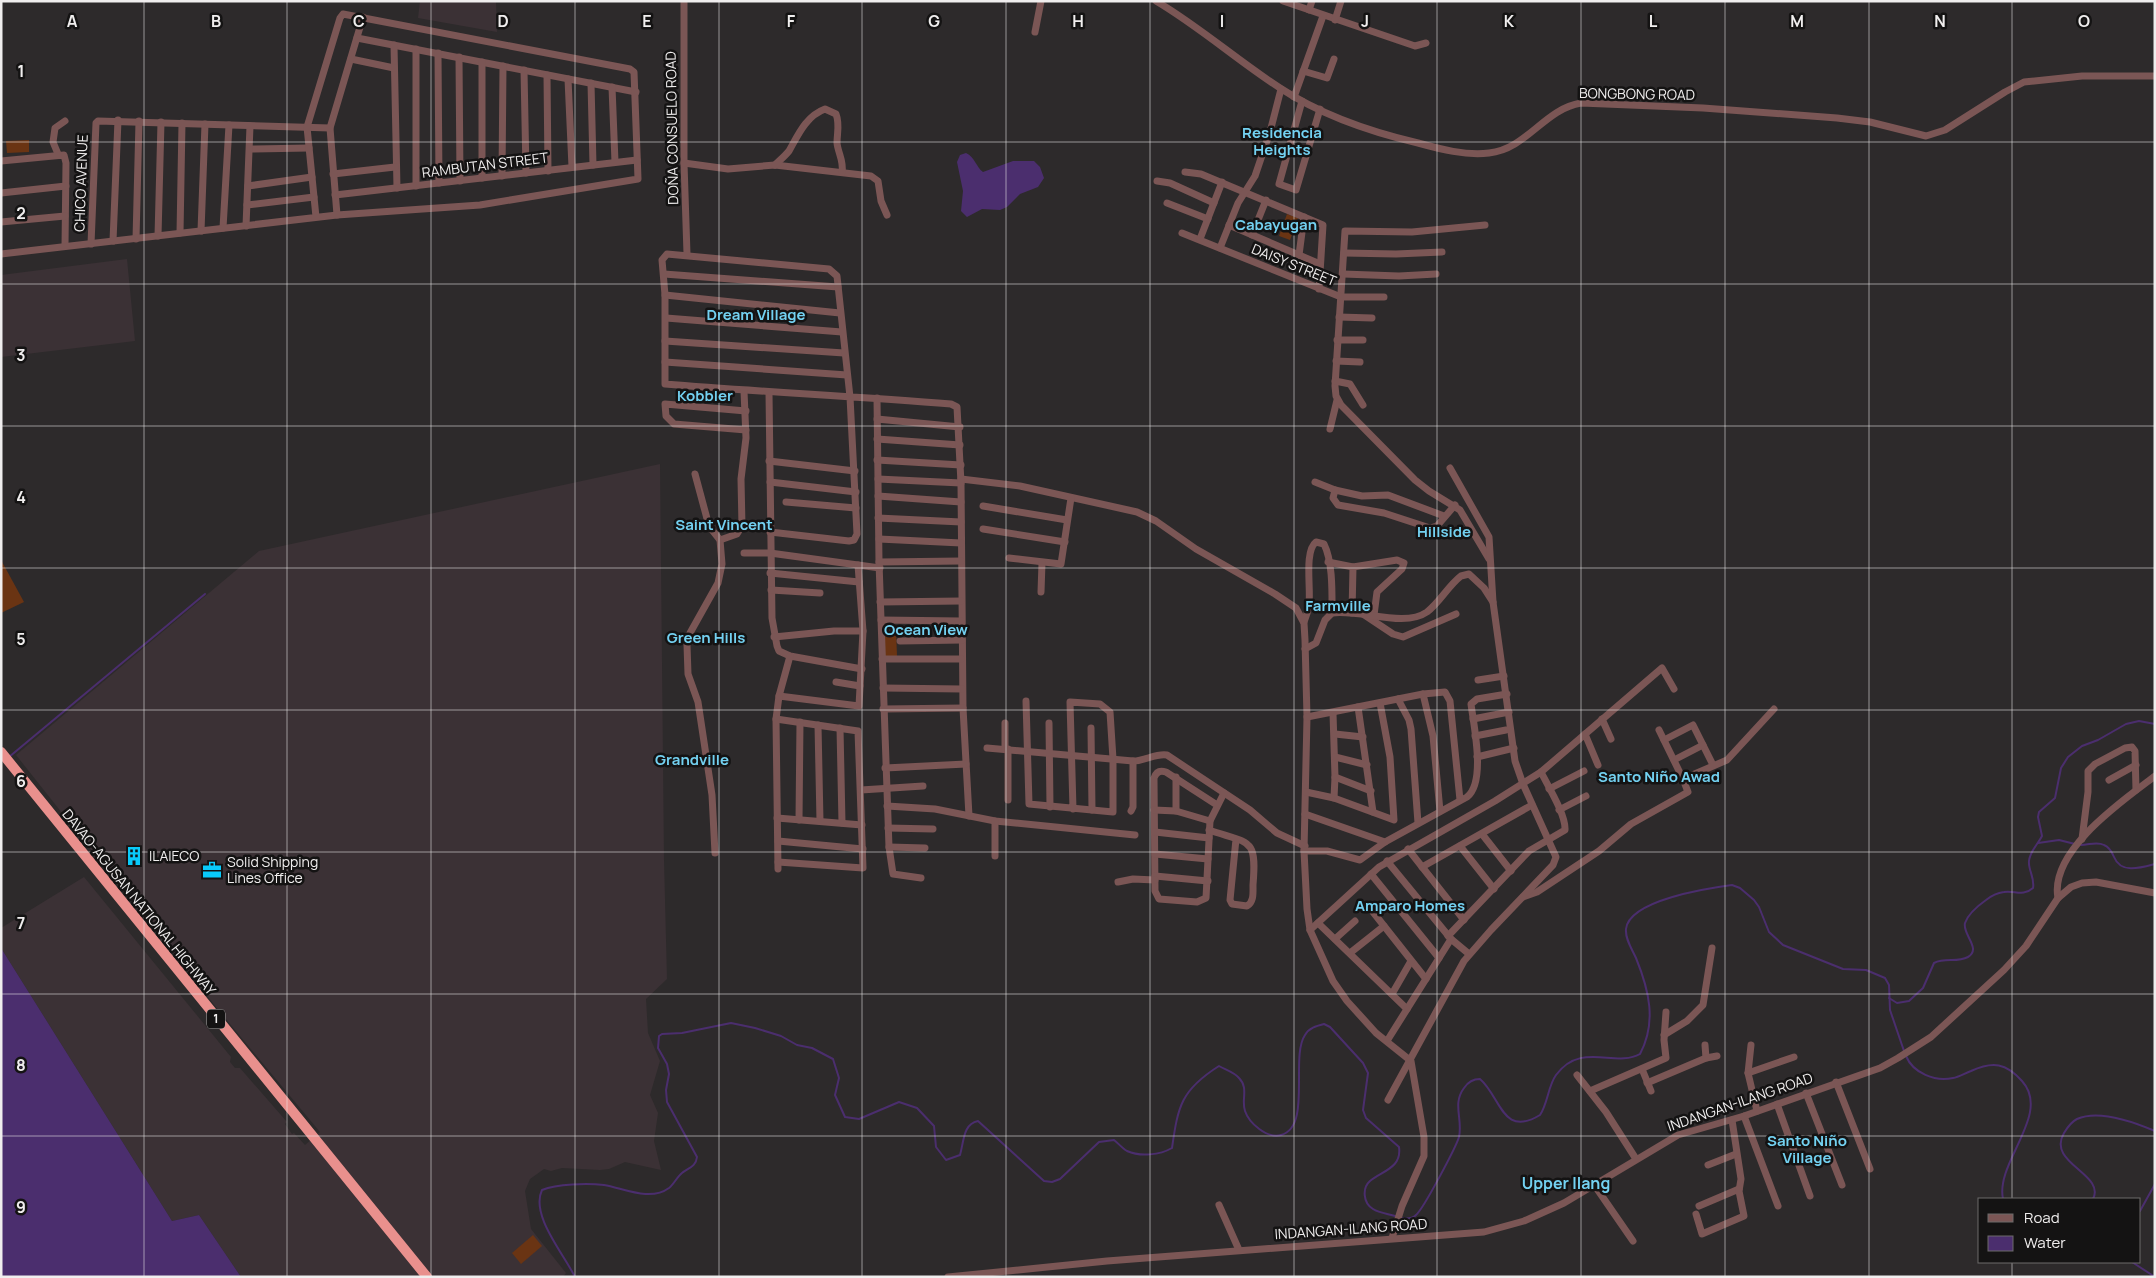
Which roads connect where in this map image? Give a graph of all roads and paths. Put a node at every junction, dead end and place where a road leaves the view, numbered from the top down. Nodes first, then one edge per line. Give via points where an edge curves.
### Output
1 (684, 1) edge
2 (1041, 1) edge
3 (1156, 1) edge
4 (1283, 1) edge
5 (1312, 1) edge
6 (1341, 1) edge
7 (1309, 10) junction
8 (1323, 16) junction
9 (363, 17) junction
10 (1335, 20) junction
11 (1035, 32) dead end
12 (357, 38) junction
13 (1426, 43) dead end
14 (394, 45) junction
15 (416, 49) junction
16 (438, 53) junction
17 (459, 58) junction
18 (351, 59) junction
19 (1334, 59) dead end
20 (482, 62) junction
21 (504, 66) junction
22 (394, 68) junction
23 (524, 70) junction
24 (1303, 71) junction
25 (547, 75) junction
26 (2155, 76) edge
27 (568, 79) junction
28 (591, 83) junction
29 (612, 87) junction
30 (1281, 89) junction
31 (636, 92) junction
32 (1294, 97) junction
33 (1302, 101) junction
34 (1320, 109) junction
35 (118, 120) junction
36 (65, 121) dead end
37 (139, 121) junction
38 (161, 122) junction
39 (182, 123) junction
40 (205, 124) junction
41 (229, 125) junction
42 (250, 126) junction
43 (307, 127) junction
44 (330, 128) junction
45 (309, 148) junction
46 (250, 149) junction
47 (58, 154) junction
48 (1, 160) edge
49 (637, 160) junction
50 (615, 162) junction
51 (684, 163) junction
52 (593, 165) junction
53 (775, 165) junction
54 (396, 167) junction
55 (572, 167) junction
56 (548, 171) junction
57 (842, 172) junction
58 (1185, 172) dead end
59 (526, 173) junction
60 (333, 174) junction
61 (502, 176) junction
62 (312, 177) junction
63 (482, 178) junction
64 (460, 180) junction
65 (1157, 182) dead end
66 (1222, 182) junction
67 (438, 183) junction
68 (66, 186) junction
69 (248, 186) junction
70 (416, 186) junction
71 (397, 188) junction
72 (1244, 191) junction
73 (1, 193) edge
74 (336, 195) junction
75 (314, 197) junction
76 (1266, 200) junction
77 (1167, 202) dead end
78 (1214, 203) junction
79 (247, 205) junction
80 (337, 215) junction
81 (887, 215) dead end
82 (65, 216) junction
83 (316, 217) junction
84 (1304, 217) junction
85 (1208, 219) junction
86 (1, 222) edge
87 (1229, 225) junction
88 (1485, 225) dead end
89 (246, 226) junction
90 (223, 228) junction
91 (201, 231) junction
92 (1182, 233) dead end
93 (180, 234) junction
94 (1252, 235) junction
95 (158, 236) junction
96 (136, 239) junction
97 (1200, 240) junction
98 (113, 241) junction
99 (91, 244) junction
100 (66, 246) junction
101 (1220, 248) junction
102 (1344, 252) junction
103 (1442, 252) dead end
104 (1, 254) edge
105 (687, 254) junction
106 (1299, 255) junction
107 (1320, 264) junction
108 (664, 274) junction
109 (1343, 274) junction
110 (1436, 274) dead end
111 (838, 287) junction
112 (1318, 289) junction
113 (665, 295) junction
114 (1340, 297) junction
115 (1384, 297) dead end
116 (840, 313) junction
117 (1339, 317) junction
118 (666, 318) junction
119 (1372, 318) dead end
120 (842, 332) junction
121 (1337, 340) junction
122 (1363, 340) dead end
123 (666, 341) junction
124 (844, 353) junction
125 (1336, 361) junction
126 (665, 362) junction
127 (1360, 362) dead end
128 (847, 375) junction
129 (1335, 381) junction
130 (744, 390) junction
131 (769, 393) junction
132 (850, 397) junction
133 (877, 398) junction
134 (1337, 400) junction
135 (1363, 405) dead end
136 (746, 411) junction
137 (878, 419) junction
138 (960, 427) junction
139 (1330, 429) dead end
140 (746, 430) junction
141 (877, 439) junction
142 (960, 445) junction
143 (877, 460) junction
144 (769, 462) junction
145 (961, 465) junction
146 (1450, 468) dead end
147 (855, 471) junction
148 (695, 474) dead end
149 (878, 479) junction
150 (961, 481) junction
151 (770, 482) junction
152 (1316, 482) dead end
153 (1335, 490) junction
154 (856, 492) junction
155 (878, 496) junction
156 (1071, 498) junction
157 (786, 502) dead end
158 (961, 502) junction
159 (1455, 505) junction
160 (983, 506) dead end
161 (856, 508) junction
162 (1444, 516) junction
163 (878, 518) junction
164 (1067, 520) junction
165 (961, 522) junction
166 (742, 526) junction
167 (770, 529) junction
168 (983, 529) dead end
169 (879, 539) junction
170 (720, 540) junction
171 (961, 542) junction
172 (1065, 542) junction
173 (744, 553) dead end
174 (770, 553) junction
175 (1009, 558) dead end
176 (961, 562) junction
177 (1328, 562) junction
178 (1491, 562) junction
179 (1042, 563) junction
180 (858, 565) junction
181 (879, 565) junction
182 (1353, 567) junction
183 (770, 573) junction
184 (859, 582) junction
185 (771, 590) junction
186 (1041, 592) dead end
187 (820, 593) dead end
188 (962, 601) junction
189 (880, 602) junction
190 (1493, 602) junction
191 (1332, 613) junction
192 (1352, 613) junction
193 (1362, 614) junction
194 (1456, 614) dead end
195 (1374, 615) junction
196 (881, 620) junction
197 (961, 621) junction
198 (1304, 623) junction
199 (863, 631) junction
200 (774, 637) junction
201 (962, 640) junction
202 (900, 641) dead end
203 (1305, 649) junction
204 (790, 656) junction
205 (882, 658) junction
206 (962, 658) junction
207 (862, 669) junction
208 (1504, 676) junction
209 (1478, 680) dead end
210 (836, 682) dead end
211 (860, 686) junction
212 (883, 688) junction
213 (962, 689) junction
214 (1674, 689) dead end
215 (1422, 694) junction
216 (1507, 694) junction
217 (779, 696) junction
218 (1398, 699) junction
219 (1026, 701) dead end
220 (1380, 703) junction
221 (963, 708) junction
222 (1358, 708) junction
223 (883, 709) junction
224 (1774, 709) dead end
225 (1509, 712) junction
226 (1333, 713) junction
227 (1307, 717) junction
228 (776, 719) junction
229 (1473, 719) junction
230 (1602, 719) junction
231 (800, 722) junction
232 (1005, 723) dead end
233 (1049, 723) dead end
234 (818, 725) junction
235 (840, 728) junction
236 (1091, 728) dead end
237 (1506, 730) dead end
238 (1659, 730) dead end
239 (1335, 734) junction
240 (1585, 734) junction
241 (1475, 736) junction
242 (1364, 738) junction
243 (1611, 739) dead end
244 (1664, 740) junction
245 (1703, 745) junction
246 (987, 748) dead end
247 (1514, 748) junction
248 (1007, 749) junction
249 (1027, 751) junction
250 (1050, 753) junction
251 (1070, 755) junction
252 (5, 757) edge
253 (1090, 757) junction
254 (1335, 757) junction
255 (1477, 757) junction
256 (1113, 759) junction
257 (1674, 760) junction
258 (1133, 761) junction
259 (966, 764) junction
260 (1367, 765) junction
261 (1598, 765) dead end
262 (1713, 765) junction
263 (2136, 765) junction
264 (885, 768) junction
265 (1584, 771) dead end
266 (1541, 772) junction
267 (2155, 776) edge
268 (1176, 777) junction
269 (1336, 777) junction
270 (1683, 779) junction
271 (2109, 780) dead end
272 (1523, 784) junction
273 (923, 786) dead end
274 (886, 788) junction
275 (1549, 789) junction
276 (860, 790) junction
277 (2136, 790) junction
278 (1371, 791) junction
279 (1306, 792) junction
280 (1224, 793) junction
281 (1586, 796) dead end
282 (1334, 798) junction
283 (1008, 800) dead end
284 (1460, 800) junction
285 (1217, 805) junction
286 (1532, 805) junction
287 (887, 806) junction
288 (1050, 807) junction
289 (1073, 809) junction
290 (1092, 810) junction
291 (1154, 810) junction
292 (1559, 810) junction
293 (1131, 811) dead end
294 (1176, 811) junction
295 (1440, 811) junction
296 (1373, 812) junction
297 (1305, 814) junction
298 (969, 816) junction
299 (777, 818) junction
300 (800, 820) junction
301 (995, 821) junction
302 (1210, 821) junction
303 (820, 822) junction
304 (1418, 823) junction
305 (842, 824) junction
306 (862, 825) junction
307 (888, 828) junction
308 (933, 829) dead end
309 (1155, 832) junction
310 (1209, 834) junction
311 (1482, 834) junction
312 (1135, 835) dead end
313 (1236, 839) junction
314 (1547, 839) junction
315 (2082, 839) junction
316 (778, 842) junction
317 (1385, 842) junction
318 (1460, 846) junction
319 (889, 847) junction
320 (925, 848) dead end
321 (863, 849) junction
322 (1305, 849) junction
323 (1408, 849) junction
324 (714, 853) dead end
325 (1155, 854) junction
326 (996, 856) dead end
327 (1208, 859) junction
328 (1387, 861) junction
329 (1422, 867) junction
330 (1511, 871) junction
331 (1371, 874) junction
332 (921, 878) dead end
333 (1155, 878) junction
334 (1208, 881) junction
335 (1118, 882) dead end
336 (1494, 889) junction
337 (2155, 893) edge
338 (1522, 897) junction
339 (2058, 898) junction
340 (1373, 912) dead end
341 (1464, 920) junction
342 (1355, 921) dead end
343 (1318, 923) junction
344 (1384, 926) junction
345 (1310, 930) junction
346 (1335, 938) junction
347 (1450, 938) junction
348 (1712, 948) dead end
349 (1350, 953) junction
350 (1469, 954) junction
351 (1439, 958) junction
352 (1411, 961) junction
353 (1426, 978) junction
354 (1392, 994) junction
355 (1407, 1009) junction
356 (1666, 1012) dead end
357 (1664, 1035) junction
358 (1387, 1042) junction
359 (1704, 1045) dead end
360 (1751, 1045) dead end
361 (1717, 1056) dead end
362 (1794, 1057) dead end
363 (1706, 1058) junction
364 (1411, 1061) junction
365 (1642, 1069) junction
366 (1748, 1073) junction
367 (1578, 1075) dead end
368 (1836, 1082) junction
369 (1648, 1083) junction
370 (1590, 1090) junction
371 (1651, 1091) dead end
372 (1806, 1093) junction
373 (1388, 1100) dead end
374 (1777, 1104) junction
375 (1757, 1111) junction
376 (1744, 1116) junction
377 (1732, 1120) junction
378 (1736, 1154) junction
379 (1636, 1159) junction
380 (1708, 1165) dead end
381 (1870, 1169) dead end
382 (1842, 1185) dead end
383 (1595, 1186) junction
384 (1739, 1189) junction
385 (1810, 1196) dead end
386 (1219, 1205) dead end
387 (1699, 1206) dead end
388 (1778, 1206) dead end
389 (1696, 1214) dead end
390 (1392, 1238) junction
391 (1633, 1241) dead end
392 (1239, 1250) junction
393 (427, 1277) edge
394 (948, 1277) edge

1 - 51 street, DOÑA CONSUELO ROAD
2 - 11 street
3 - 30 street, BONGBONG ROAD
4 - 7 street
5 - 7 street
6 - 10 street
7 - 8 street
8 - 10 street
8 - 24 street
9 - 12 street
9 - 31 street via 630,68 635,76
9 - 43 street via 341,16
10 - 13 street via 1415,46
12 - 14 street
12 - 18 street
14 - 15 street
14 - 22 street
15 - 16 street
15 - 70 street
16 - 17 street
16 - 67 street
17 - 20 street
17 - 64 street
18 - 22 street
18 - 44 street
19 - 24 street via 1327,78
20 - 21 street
20 - 63 street
21 - 23 street
21 - 61 street
22 - 54 street
23 - 25 street
23 - 59 street
24 - 32 street
25 - 27 street
25 - 56 street
26 - 34 street, BONGBONG ROAD via 2082,76 2024,82 1945,130 1926,136 1870,122 1837,118 1581,103 1553,114 1516,144 1488,154 1398,139
27 - 28 street
27 - 55 street
28 - 29 street
28 - 52 street
29 - 31 street
29 - 50 street
30 - 32 street, BONGBONG ROAD
30 - 72 street via 1255,176
31 - 49 street
32 - 33 street, BONGBONG ROAD
33 - 34 street, BONGBONG ROAD
33 - 34 street via 1279,184 1296,190
35 - 37 street
35 - 98 street
35 - 99 street, CHICO AVENUE via 96,123
36 - 47 street via 55,128 53,142
37 - 38 street
37 - 96 street
38 - 39 street
38 - 95 street
39 - 40 street
39 - 93 street
40 - 41 street
40 - 91 street
41 - 42 street
41 - 90 street
42 - 43 street
42 - 46 street
43 - 44 street
43 - 45 street
44 - 60 street
45 - 46 street
45 - 62 street
46 - 69 street
47 - 48 street
47 - 68 street via 65,158
49 - 50 street, RAMBUTAN STREET
49 - 80 street via 638,179 480,205
50 - 52 street, RAMBUTAN STREET
51 - 53 street via 728,169
51 - 105 street, DOÑA CONSUELO ROAD
52 - 55 street, RAMBUTAN STREET
53 - 57 street
53 - 57 street via 788,152 794,138 811,117 825,109 836,114 839,121 837,146 843,163
54 - 60 street
54 - 71 street
55 - 56 street, RAMBUTAN STREET
56 - 59 street, RAMBUTAN STREET
57 - 81 street via 876,178
58 - 66 street
59 - 61 street, RAMBUTAN STREET
60 - 74 street
61 - 63 street, RAMBUTAN STREET
62 - 69 street
62 - 75 street
63 - 64 street, RAMBUTAN STREET
64 - 67 street, RAMBUTAN STREET
65 - 78 street via 1170,183
66 - 72 street
66 - 78 street
67 - 70 street, RAMBUTAN STREET
68 - 73 street
68 - 82 street
69 - 79 street
70 - 71 street, RAMBUTAN STREET
71 - 74 street, RAMBUTAN STREET
72 - 76 street
72 - 87 street
74 - 80 street
75 - 79 street
75 - 83 street
76 - 84 street
76 - 94 street
77 - 85 street
78 - 85 street
79 - 89 street
80 - 83 street
82 - 86 street
82 - 100 street
83 - 89 street
84 - 106 street
84 - 107 street via 1323,225
85 - 97 street
87 - 94 street
87 - 101 street
88 - 102 street via 1412,232 1345,231
89 - 90 street
90 - 91 street
91 - 93 street
92 - 97 street, DAISY STREET
93 - 95 street
94 - 106 street
95 - 96 street
96 - 98 street
97 - 101 street, DAISY STREET
98 - 99 street
99 - 100 street
100 - 104 street
101 - 112 street, DAISY STREET
102 - 103 street
102 - 109 street
105 - 108 street via 664,255
105 - 111 street via 829,269 835,273
106 - 107 street
107 - 112 street
108 - 111 street
108 - 113 street
109 - 110 street
109 - 114 street
111 - 116 street
112 - 114 street, DAISY STREET
113 - 116 street
113 - 118 street
114 - 115 street, DAISY STREET
114 - 117 street
116 - 120 street
117 - 119 street
117 - 121 street
118 - 120 street
118 - 123 street
120 - 124 street
121 - 122 street
121 - 125 street
123 - 124 street
123 - 126 street
124 - 128 street
125 - 127 street
125 - 129 street
126 - 128 street
126 - 130 street via 665,384
128 - 132 street
129 - 134 street
129 - 135 street via 1350,384
130 - 131 street
130 - 136 street
131 - 132 street
131 - 144 street
132 - 133 street
132 - 147 street
133 - 137 street
133 - 138 street via 955,405
134 - 139 street
134 - 159 street via 1402,468 1429,491
136 - 140 street
136 - 140 street via 665,404 666,416 674,424
137 - 138 street
137 - 141 street
138 - 142 street
140 - 166 street via 741,480
141 - 142 street
141 - 143 street
142 - 145 street
143 - 145 street
143 - 149 street
144 - 147 street
144 - 151 street
145 - 150 street
146 - 178 street via 1488,534
147 - 154 street
148 - 170 street via 707,521
149 - 150 street
149 - 155 street
150 - 156 street via 1020,486
150 - 158 street
151 - 154 street
151 - 167 street
152 - 153 street
153 - 162 street via 1366,496 1388,495
153 - 162 street via 1333,498 1338,505 1384,513 1430,528 1437,526
154 - 161 street
155 - 158 street
155 - 163 street
156 - 164 street
156 - 198 street via 1147,516 1196,549 1290,603 1301,614
157 - 161 street
158 - 165 street
159 - 162 street
159 - 178 street
160 - 164 street
161 - 167 street via 857,534 852,541
163 - 165 street
163 - 169 street
164 - 172 street
165 - 171 street
166 - 167 street
166 - 170 street via 737,534
167 - 174 street
168 - 172 street
169 - 171 street
169 - 181 street
170 - 324 street via 721,576 690,633 687,645 688,674 699,708 712,795
171 - 176 street
172 - 179 street via 1061,564
173 - 174 street
174 - 180 street
174 - 183 street
175 - 179 street
176 - 181 street
176 - 188 street
177 - 182 street
177 - 191 street
177 - 198 street via 1324,544 1314,544 1310,561 1310,602
178 - 190 street
179 - 186 street
180 - 181 street
180 - 184 street
181 - 189 street
182 - 192 street
182 - 195 street via 1397,560 1404,563 1402,569 1377,592
183 - 184 street
183 - 185 street
184 - 199 street
185 - 187 street
185 - 200 street
188 - 189 street
188 - 197 street
189 - 196 street
190 - 195 street via 1469,574 1461,576 1433,606 1416,618 1405,620
190 - 208 street
191 - 192 street
191 - 203 street via 1324,620 1316,643
192 - 193 street
193 - 194 street via 1392,634 1403,637
193 - 195 street
196 - 197 street
196 - 205 street
197 - 201 street
198 - 203 street
199 - 200 street via 834,630
199 - 207 street
200 - 204 street via 779,652
201 - 202 street
201 - 206 street
203 - 227 street
204 - 207 street
204 - 217 street
205 - 206 street
205 - 212 street
206 - 213 street
207 - 211 street
208 - 209 street
208 - 216 street
210 - 211 street
211 - 217 street via 859,706
212 - 213 street
212 - 223 street
213 - 221 street
214 - 230 street via 1662,668
215 - 218 street
215 - 284 street via 1446,692 1449,697
215 - 295 street via 1433,736
216 - 225 street
216 - 229 street via 1473,700
217 - 228 street
218 - 220 street
218 - 304 street via 1411,729
219 - 249 street
220 - 222 street
220 - 296 street via 1390,758 1394,820
221 - 223 street
221 - 259 street
222 - 226 street
222 - 242 street
223 - 264 street
224 - 262 street via 1727,760
225 - 229 street
225 - 247 street
226 - 227 street
226 - 239 street
227 - 279 street
228 - 231 street
228 - 299 street
229 - 241 street
230 - 240 street
230 - 243 street
231 - 234 street
231 - 300 street
232 - 248 street
233 - 250 street
234 - 235 street
234 - 303 street
235 - 276 street via 858,730
235 - 305 street
236 - 253 street
237 - 241 street
238 - 244 street
239 - 242 street
239 - 254 street
240 - 261 street
240 - 266 street
241 - 255 street
242 - 260 street
244 - 245 street via 1693,725
244 - 257 street
245 - 257 street
245 - 262 street
246 - 248 street
247 - 255 street
247 - 272 street
248 - 249 street
248 - 283 street
249 - 250 street
249 - 288 street via 1029,804
250 - 251 street
250 - 288 street
251 - 253 street
251 - 256 street via 1070,702 1100,704 1108,709 1111,717
251 - 289 street
252 - 393 highway, DAVAO-AGUSAN NATIONAL HIGHWAY / 1
253 - 256 street
253 - 290 street
254 - 260 street
254 - 269 street
255 - 284 street via 1474,788
256 - 258 street
256 - 290 street via 1113,812
257 - 270 street
258 - 280 street via 1167,755
258 - 293 street
259 - 264 street
259 - 298 street
260 - 278 street
262 - 270 street
263 - 271 street
263 - 277 street
263 - 315 street via 2135,751 2130,747 2090,768
264 - 274 street
265 - 275 street
266 - 272 street
266 - 275 street
267 - 277 street
268 - 285 street
268 - 291 street via 1163,771 1156,774
268 - 294 street
269 - 278 street
269 - 282 street
270 - 338 street via 1688,789 1686,793 1631,824 1599,851 1537,892
272 - 286 street
272 - 323 street
273 - 274 street
274 - 276 street
274 - 287 street
275 - 292 street
276 - 306 street
277 - 315 street via 2101,818
278 - 296 street
279 - 282 street
279 - 297 street
280 - 285 street
280 - 322 street via 1277,833
281 - 292 street
282 - 296 street
284 - 295 street
285 - 302 street
286 - 311 street
286 - 314 street
287 - 298 street via 935,809
287 - 307 street
288 - 289 street
289 - 290 street
291 - 294 street
291 - 309 street
292 - 314 street via 1565,830
294 - 302 street
295 - 304 street
297 - 317 street
297 - 322 street
298 - 301 street
299 - 300 street
299 - 316 street
300 - 303 street
301 - 312 street
301 - 326 street
302 - 310 street
303 - 305 street
304 - 317 street
305 - 306 street
306 - 321 street
307 - 308 street
307 - 319 street
309 - 310 street
309 - 325 street
310 - 313 street
310 - 327 street
311 - 318 street
311 - 330 street
313 - 313 street via 1229,898 1232,904 1245,906 1252,901 1255,856 1249,845
314 - 330 street via 1529,851
314 - 338 street via 1556,860
315 - 339 street via 2060,874
316 - 321 street
316 - 321 street via 778,865 863,868
317 - 322 street via 1360,860
318 - 329 street
318 - 336 street
319 - 320 street
319 - 332 street via 893,874
322 - 345 street
323 - 328 street
323 - 329 street
325 - 327 street
325 - 333 street
327 - 334 street
328 - 331 street
328 - 347 street
329 - 341 street
330 - 336 street
331 - 343 street
331 - 351 street
333 - 334 street
333 - 334 street via 1159,899 1197,902 1206,898
333 - 335 street
336 - 341 street
337 - 339 street, INDANGAN-ILANG ROAD via 2088,882 2071,888
338 - 350 street
339 - 368 street, INDANGAN-ILANG ROAD via 2015,959 1919,1046 1874,1070
340 - 344 street
341 - 347 street
342 - 346 street
343 - 345 street
343 - 346 street
344 - 349 street
344 - 352 street
345 - 358 street via 1339,991
346 - 349 street
347 - 350 street
347 - 351 street
348 - 357 street via 1703,1006
349 - 354 street
350 - 364 street
351 - 353 street
352 - 353 street
352 - 354 street
353 - 355 street
354 - 355 street
355 - 358 street
356 - 357 street
357 - 365 street via 1666,1058
358 - 364 street
359 - 363 street
360 - 366 street
361 - 363 street
362 - 366 street
363 - 369 street
364 - 373 street
364 - 390 street via 1424,1137 1424,1156
365 - 369 street
365 - 370 street
366 - 375 street
367 - 370 street
368 - 372 street, INDANGAN-ILANG ROAD
368 - 381 street
369 - 371 street
370 - 379 street
372 - 374 street, INDANGAN-ILANG ROAD
372 - 382 street
374 - 375 street, INDANGAN-ILANG ROAD
374 - 385 street
375 - 376 street, INDANGAN-ILANG ROAD
376 - 377 street, INDANGAN-ILANG ROAD
376 - 388 street
377 - 378 street
377 - 379 street, INDANGAN-ILANG ROAD via 1678,1135
378 - 380 street
378 - 384 street via 1741,1179
379 - 383 street, INDANGAN-ILANG ROAD
383 - 390 street, INDANGAN-ILANG ROAD via 1541,1214 1497,1229
383 - 391 street
384 - 387 street
384 - 389 street via 1744,1216 1702,1234
386 - 392 street
390 - 392 street, INDANGAN-ILANG ROAD
392 - 394 street, INDANGAN-ILANG ROAD

